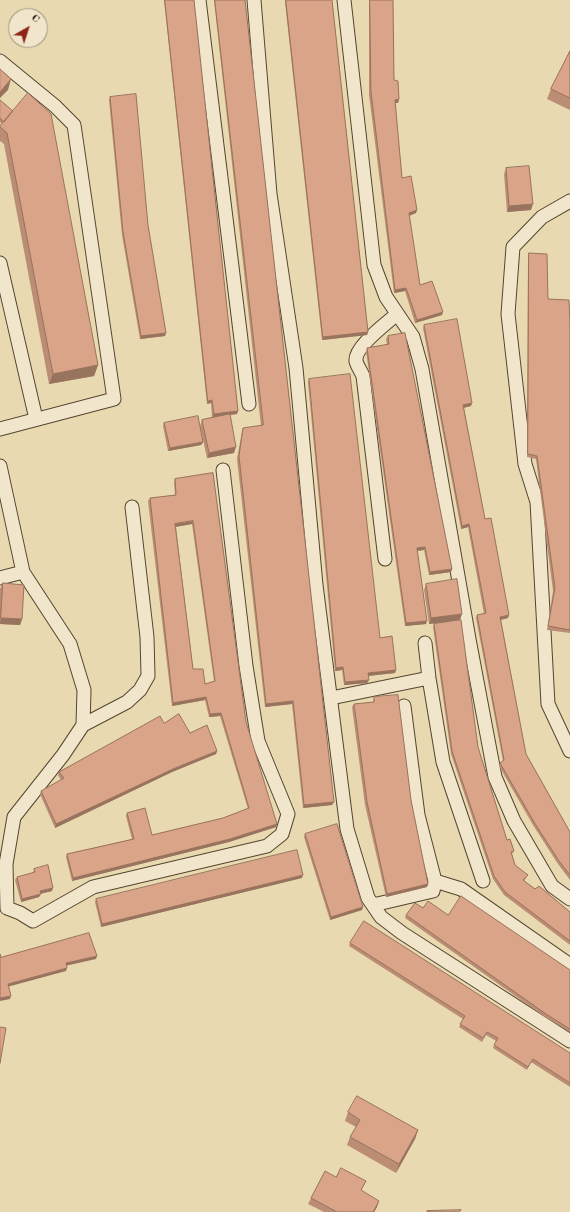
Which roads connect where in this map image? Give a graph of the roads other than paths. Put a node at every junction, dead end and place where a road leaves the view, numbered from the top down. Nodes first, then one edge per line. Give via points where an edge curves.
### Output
1 (199, 0) edge
2 (254, 0) edge
3 (344, 0) edge
4 (0, 60) edge
5 (570, 201) edge
6 (0, 263) edge
7 (397, 314) junction
8 (249, 404) dead end
9 (36, 419) junction
10 (0, 429) edge
11 (0, 466) edge
12 (223, 470) dead end
13 (132, 507) dead end
14 (385, 560) dead end
15 (23, 572) junction
16 (0, 578) edge
17 (425, 643) dead end
18 (429, 678) junction
19 (331, 698) junction
20 (404, 706) dead end
21 (83, 725) junction
22 (570, 751) edge
23 (435, 881) junction
24 (483, 881) dead end
25 (570, 899) edge
26 (373, 905) junction
27 (570, 965) edge
28 (570, 1041) edge

1 - 8 lane
2 - 19 lane via 270,194 296,368 316,586
3 - 7 lane via 374,265 386,297
4 - 9 lane via 74,125 114,399
5 - 22 lane via 542,217 513,247 508,314 525,464 537,502 548,704
6 - 9 lane
7 - 14 lane via 366,341 358,351 356,360 363,376
7 - 25 lane via 413,338 422,369 495,777 514,821 552,886
9 - 10 lane
11 - 15 lane
12 - 21 lane via 246,666 258,741 288,814 282,834 268,846 93,887 33,921 7,908 6,864 14,817
13 - 21 lane via 147,637 148,676 140,690 127,702
15 - 16 lane
15 - 21 lane via 70,644 84,690
17 - 18 lane
18 - 19 lane
18 - 24 lane via 442,762
19 - 26 lane via 347,829 368,898
20 - 23 lane via 418,815
23 - 26 lane via 434,891
23 - 27 lane via 461,889
26 - 28 lane via 382,917 402,933

